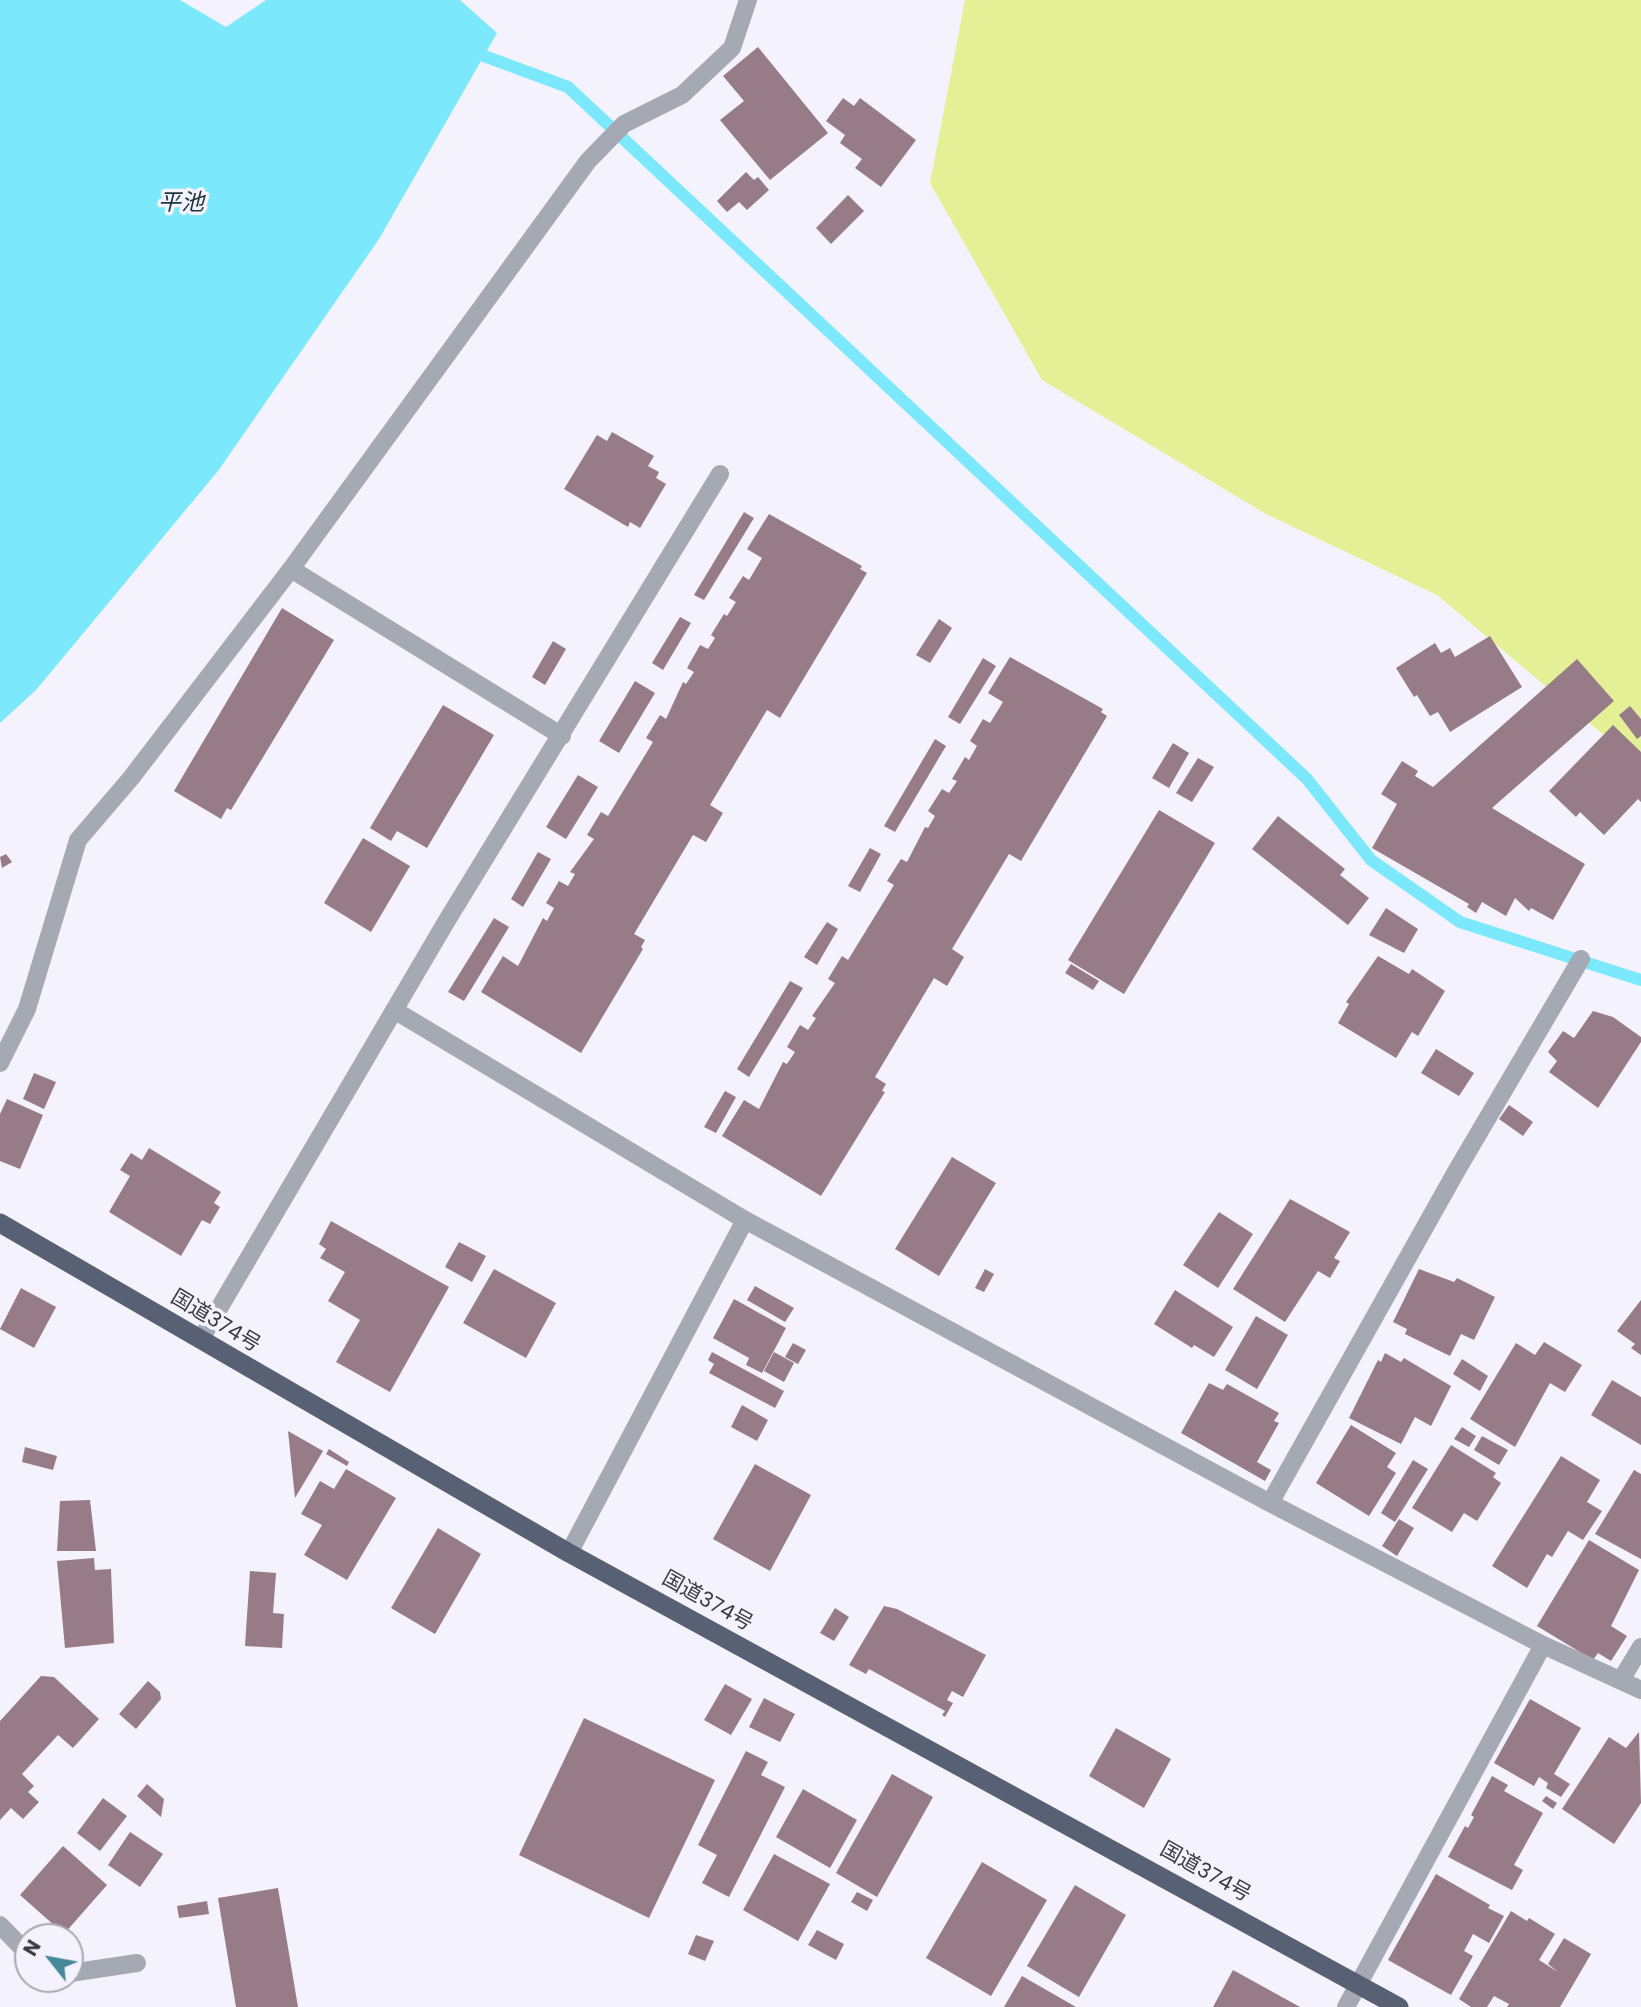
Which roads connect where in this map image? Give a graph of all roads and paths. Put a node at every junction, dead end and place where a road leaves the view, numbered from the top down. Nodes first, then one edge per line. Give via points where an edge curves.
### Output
1 (748, 0) edge
2 (720, 474) dead end
3 (291, 569) junction
4 (562, 736) junction
5 (1581, 958) dead end
6 (394, 1010) junction
7 (0, 1063) edge
8 (745, 1220) junction
9 (0, 1223) edge
10 (201, 1339) junction
11 (1270, 1503) junction
12 (569, 1553) junction
13 (1543, 1645) junction
14 (1641, 1647) edge
15 (1620, 1680) junction
16 (1641, 1690) edge
17 (0, 1925) edge
18 (14, 1940) edge
19 (137, 1963) dead end
20 (84, 1971) edge
21 (1358, 1983) junction
22 (1346, 2007) edge
23 (1399, 2007) edge

1 - 3 street via 732,48 682,94 624,124 588,161
2 - 4 street
3 - 4 street
3 - 7 street via 78,840 27,1009
4 - 6 street
5 - 11 street
6 - 8 street
6 - 10 street
8 - 11 street
8 - 12 street
9 - 10 highway, 国道374号
10 - 12 highway, 国道374号
11 - 13 street
12 - 21 highway, 国道374号
13 - 15 street
13 - 21 street
14 - 15 street
15 - 16 street
17 - 18 street
19 - 20 street
21 - 22 street
21 - 23 highway, 国道374号

